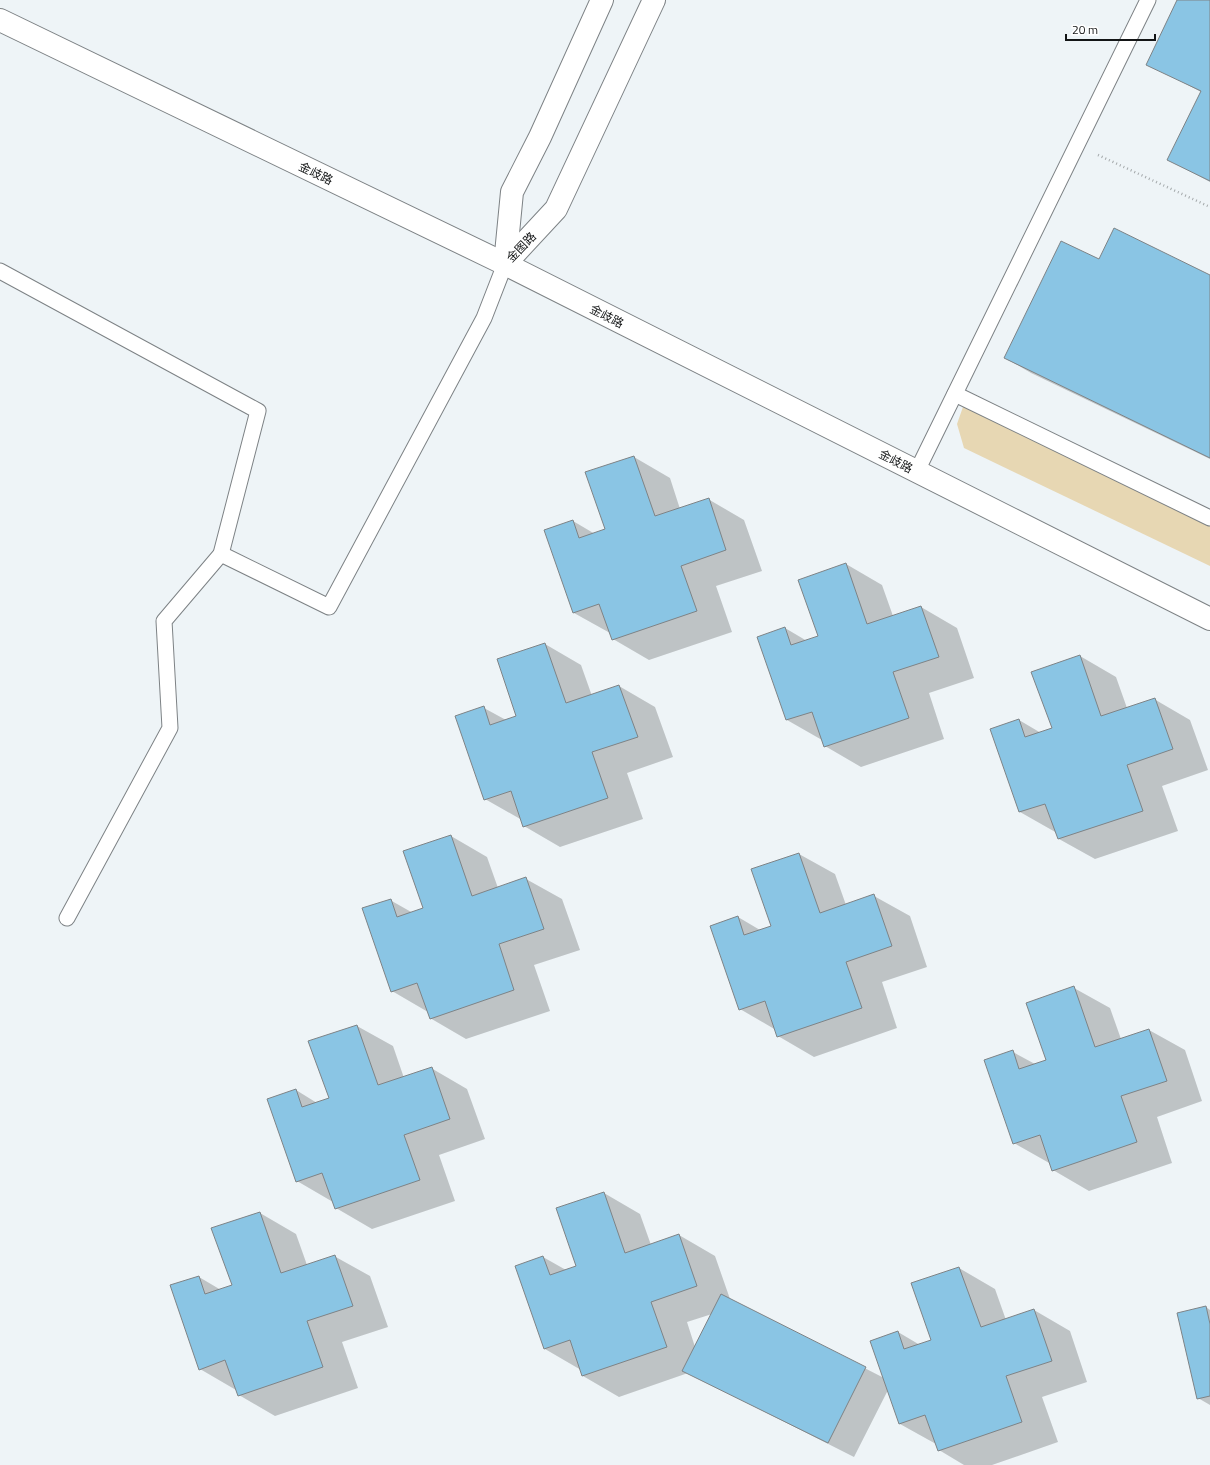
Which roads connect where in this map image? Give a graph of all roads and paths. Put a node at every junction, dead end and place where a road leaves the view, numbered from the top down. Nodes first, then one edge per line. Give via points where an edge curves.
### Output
1 (602, 0) edge
2 (654, 0) edge
3 (1148, 0) edge
4 (0, 20) edge
5 (1077, 144) junction
6 (1210, 207) edge
7 (505, 264) junction
8 (0, 270) edge
9 (955, 394) junction
10 (917, 471) junction
11 (1210, 518) edge
12 (221, 554) junction
13 (1210, 619) edge
14 (67, 918) dead end

1 - 7 street, 金图路 via 540,137 512,192
2 - 7 street, 金图路 via 556,209
3 - 5 lane
4 - 7 street, 金歧路
5 - 6 path
5 - 9 lane
7 - 10 street, 金歧路
7 - 12 lane via 484,318 328,607
8 - 12 lane via 258,411
9 - 10 lane
9 - 11 lane
10 - 13 street, 金歧路
12 - 14 lane via 164,621 170,728

